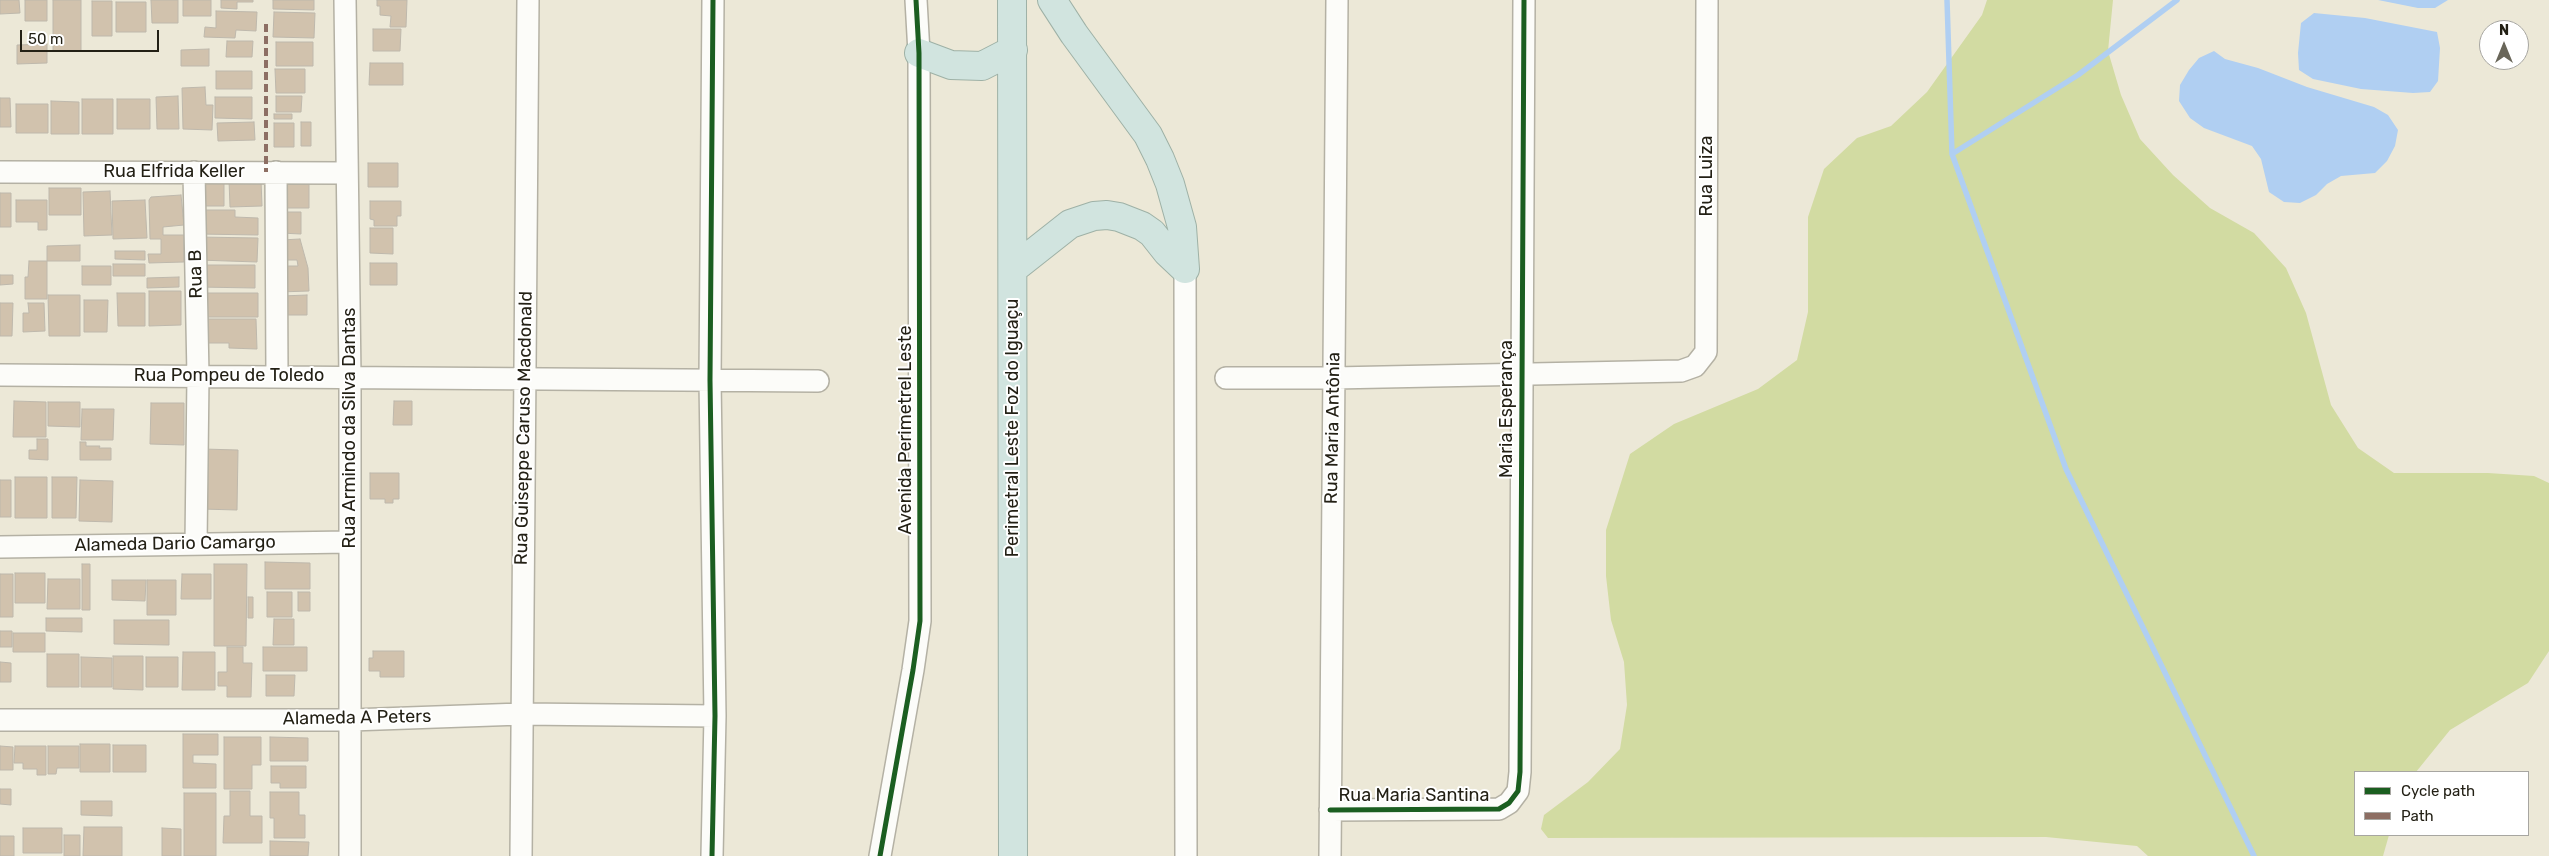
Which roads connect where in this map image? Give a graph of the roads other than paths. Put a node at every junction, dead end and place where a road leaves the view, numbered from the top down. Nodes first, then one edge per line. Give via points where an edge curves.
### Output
1 (345, 0) edge
2 (528, 0) edge
3 (713, 0) edge
4 (916, 0) edge
5 (1012, 0) edge
6 (1052, 0) edge
7 (1337, 0) edge
8 (1524, 0) edge
9 (1707, 0) edge
10 (1012, 50) junction
11 (919, 53) junction
12 (0, 172) edge
13 (194, 172) junction
14 (276, 172) junction
15 (347, 172) junction
16 (1012, 269) junction
17 (1185, 269) junction
18 (1521, 374) junction
19 (0, 375) edge
20 (198, 376) junction
21 (277, 377) junction
22 (350, 377) junction
23 (1226, 378) dead end
24 (1334, 378) junction
25 (525, 380) junction
26 (710, 380) junction
27 (818, 381) dead end
28 (350, 542) junction
29 (196, 544) junction
30 (0, 547) edge
31 (521, 714) junction
32 (715, 716) junction
33 (0, 720) edge
34 (351, 720) junction
35 (1499, 809) joint
36 (1330, 810) junction
37 (350, 856) edge
38 (521, 856) edge
39 (712, 856) edge
40 (880, 856) edge
41 (1013, 856) edge
42 (1186, 856) edge
43 (1330, 856) edge

1 - 15 street, Rua Armindo da Silva Dantas
2 - 25 street, Rua Guiseppe Caruso Macdonald
3 - 26 street
4 - 11 street, Avenida Perimetrel Leste
5 - 10 highway, Perimetral Leste Foz do Iguaçu
6 - 17 highway via 1148,136 1160,159 1182,227
7 - 24 street, Rua Maria Antônia
8 - 18 street, Maria Esperança
9 - 18 street, Rua Luiza via 1706,352 1695,366 1681,371
10 - 11 highway via 982,66 951,65
10 - 16 highway, Perimetral Leste Foz do Iguaçu
11 - 40 street, Avenida Perimetrel Leste via 920,621
12 - 13 street, Rua Elfrida Keller
13 - 14 street, Rua Elfrida Keller
13 - 20 street, Rua B
14 - 15 street, Rua Elfrida Keller
14 - 21 street
15 - 22 street, Rua Armindo da Silva Dantas
16 - 17 highway via 1070,224 1107,215 1142,226
16 - 41 highway, Perimetral Leste Foz do Iguaçu
17 - 42 street
18 - 24 street
18 - 35 street, Maria Esperança via 1520,772 1518,791 1509,803
19 - 20 street, Rua Pompeu de Toledo
20 - 21 street, Rua Pompeu de Toledo
20 - 29 street, Rua B
21 - 22 street, Rua Pompeu de Toledo
22 - 25 street, Rua Pompeu de Toledo
22 - 28 street, Rua Armindo da Silva Dantas
23 - 24 street
24 - 36 street, Rua Maria Antônia
25 - 26 street, Rua Pompeu de Toledo
25 - 31 street, Rua Guiseppe Caruso Macdonald
26 - 27 street, Rua Pompeu de Toledo
26 - 32 street
28 - 29 street, Alameda Dario Camargo
28 - 34 street, Rua Armindo da Silva Dantas
29 - 30 street, Alameda Dario Camargo
31 - 32 street, Alameda A Peters
31 - 34 street, Alameda A Peters
31 - 38 street, Rua Guiseppe Caruso Macdonald
32 - 39 street
33 - 34 street, Alameda A Peters
34 - 37 street, Rua Armindo da Silva Dantas
35 - 36 street, Rua Maria Santina
36 - 43 street, Rua Maria Antônia

